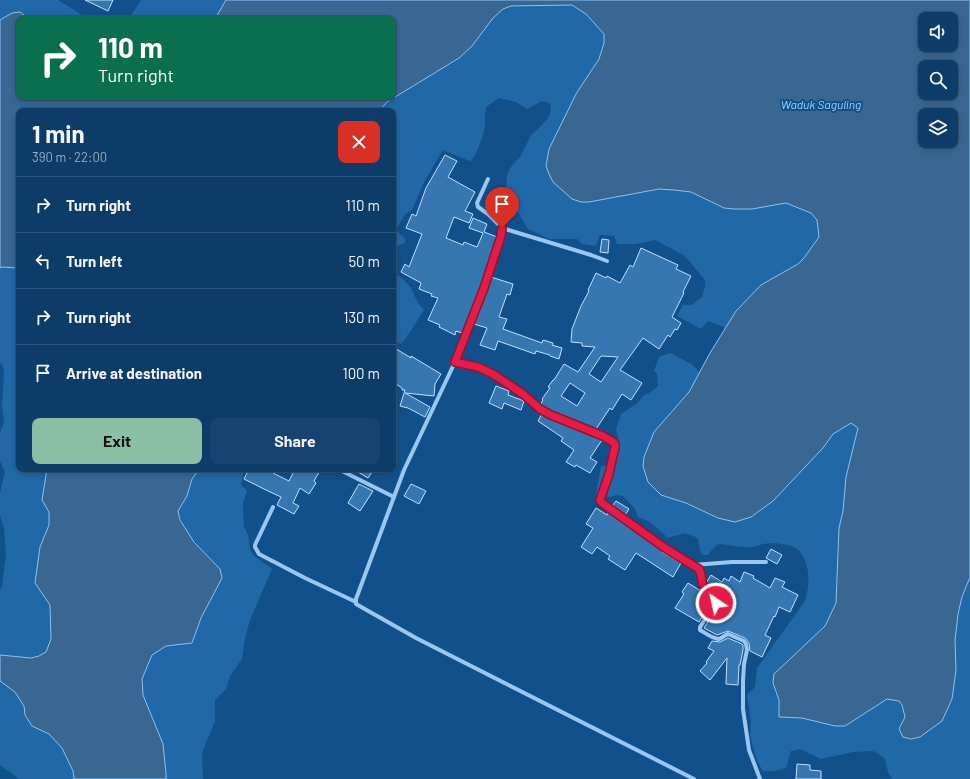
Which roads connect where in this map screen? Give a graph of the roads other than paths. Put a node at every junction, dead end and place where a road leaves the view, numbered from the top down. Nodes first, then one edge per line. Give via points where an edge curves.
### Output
1 (488, 179) dead end
2 (502, 228) junction
3 (606, 261) dead end
4 (455, 362) junction
5 (344, 472) edge
6 (394, 497) junction
7 (273, 507) dead end
8 (766, 562) dead end
9 (692, 565) junction
10 (356, 602) junction
11 (694, 779) edge
12 (760, 779) edge

1 - 2 street via 477,203 478,207
2 - 3 street
2 - 4 street via 484,288
4 - 6 street via 404,470
4 - 9 street via 489,372 523,394 540,409 613,442 615,447 609,474 600,500
5 - 6 street
6 - 10 street
7 - 10 street via 255,545 259,554
8 - 9 street
9 - 12 street via 701,572 702,584 716,596 713,612 706,618 700,630 717,639 728,634 746,644 744,709 749,750
10 - 11 street via 360,607 416,638

